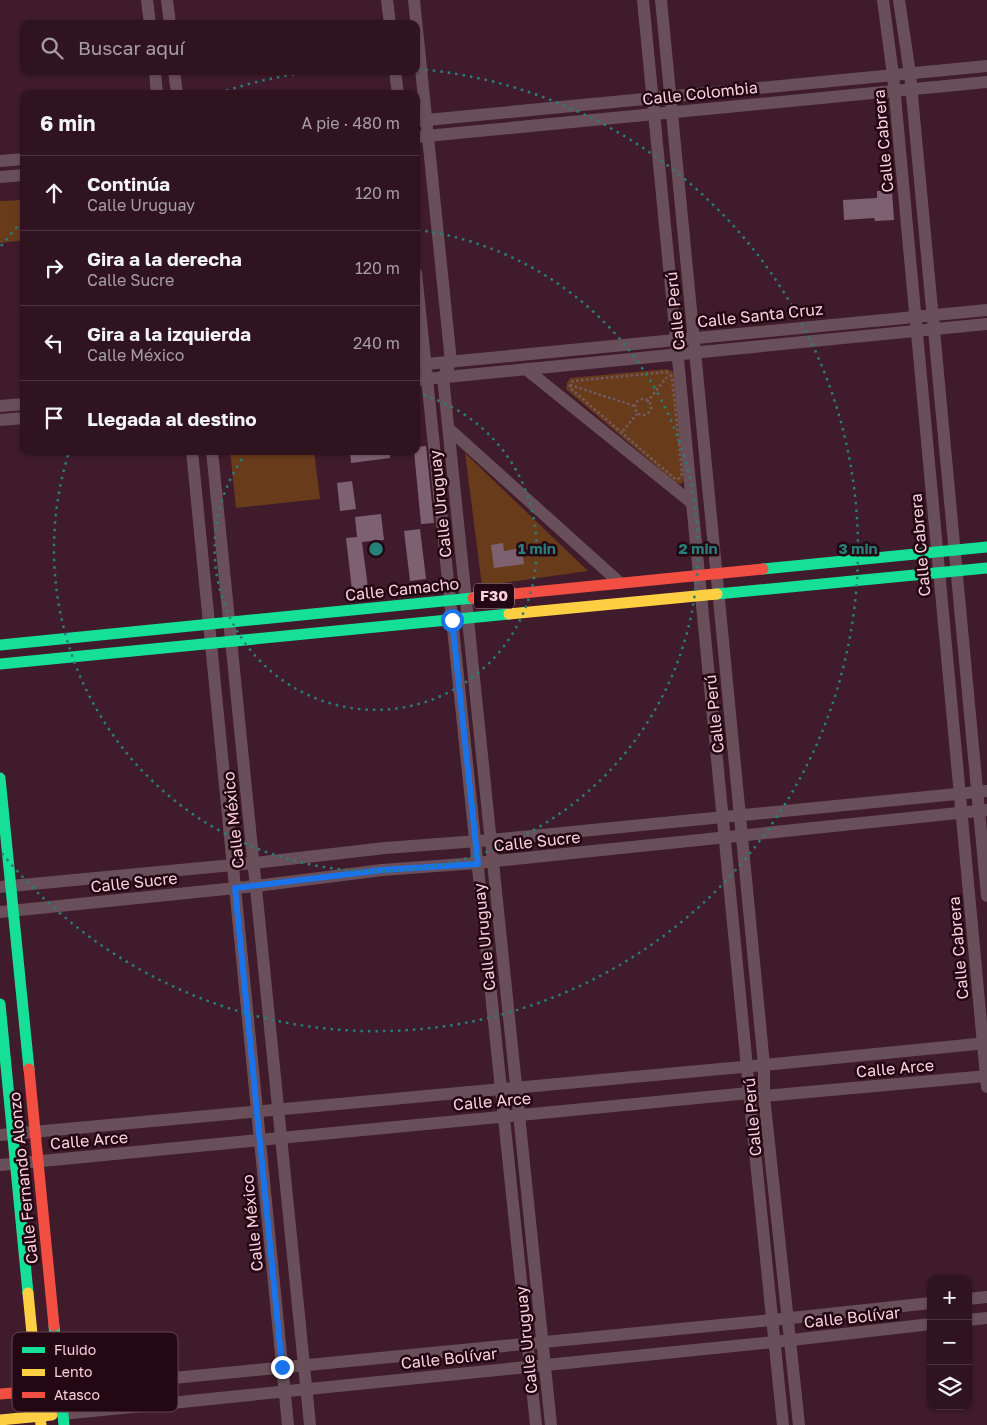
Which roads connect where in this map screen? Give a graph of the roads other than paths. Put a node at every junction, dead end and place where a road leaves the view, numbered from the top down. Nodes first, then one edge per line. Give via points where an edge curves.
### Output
1 (147, 0) edge
2 (167, 0) edge
3 (387, 0) edge
4 (414, 0) edge
5 (643, 0) edge
6 (661, 0) edge
7 (882, 0) edge
8 (900, 0) edge
9 (150, 20) edge
10 (170, 20) edge
11 (390, 20) edge
12 (415, 20) edge
13 (987, 66) edge
14 (910, 74) junction
15 (155, 75) edge
16 (175, 75) edge
17 (396, 75) edge
18 (418, 75) edge
19 (893, 75) junction
20 (987, 82) edge
21 (911, 89) junction
22 (157, 90) edge
23 (176, 90) edge
24 (397, 90) edge
25 (419, 90) edge
26 (894, 90) junction
27 (670, 97) junction
28 (653, 98) junction
29 (420, 104) edge
30 (672, 112) junction
31 (655, 114) junction
32 (421, 121) edge
33 (422, 136) edge
34 (20, 160) edge
35 (0, 162) edge
36 (20, 175) edge
37 (0, 177) edge
38 (987, 310) edge
39 (932, 315) junction
40 (915, 316) junction
41 (987, 324) edge
42 (934, 329) junction
43 (916, 331) junction
44 (693, 338) junction
45 (676, 340) junction
46 (420, 347) edge
47 (695, 353) junction
48 (678, 354) junction
49 (451, 362) junction
50 (421, 365) edge
51 (526, 369) junction
52 (443, 377) junction
53 (422, 379) edge
54 (20, 404) edge
55 (0, 406) edge
56 (20, 418) edge
57 (0, 420) edge
58 (449, 429) junction
59 (192, 455) edge
60 (212, 455) edge
61 (692, 503) junction
62 (987, 547) edge
63 (954, 550) junction
64 (937, 552) junction
65 (987, 568) edge
66 (956, 571) junction
67 (939, 572) junction
68 (716, 574) junction
69 (700, 575) junction
70 (620, 584) junction
71 (718, 594) junction
72 (702, 596) junction
73 (466, 599) junction
74 (450, 600) junction
75 (468, 618) junction
76 (452, 620) junction
77 (230, 622) junction
78 (209, 624) junction
79 (231, 641) junction
80 (211, 643) junction
81 (0, 645) edge
82 (0, 664) edge
83 (0, 778) edge
84 (982, 792) edge
85 (960, 793) junction
86 (983, 810) edge
87 (961, 812) junction
88 (740, 816) junction
89 (723, 818) junction
90 (742, 837) junction
91 (725, 838) junction
92 (491, 840) junction
93 (475, 842) junction
94 (493, 862) junction
95 (254, 863) junction
96 (478, 864) junction
97 (233, 865) junction
98 (256, 886) junction
99 (5, 887) edge
100 (235, 888) junction
101 (987, 896) edge
102 (13, 910) junction
103 (0, 912) edge
104 (0, 1004) edge
105 (985, 1043) edge
106 (764, 1066) junction
107 (747, 1067) junction
108 (987, 1079) edge
109 (516, 1088) junction
110 (501, 1090) junction
111 (749, 1093) junction
112 (764, 1096) junction
113 (278, 1110) junction
114 (257, 1112) junction
115 (519, 1115) junction
116 (504, 1117) junction
117 (35, 1132) junction
118 (6, 1134) edge
119 (281, 1138) junction
120 (260, 1140) junction
121 (38, 1161) junction
122 (16, 1164) junction
123 (0, 1165) edge
124 (987, 1297) edge
125 (972, 1299) edge
126 (927, 1303) edge
127 (987, 1318) edge
128 (789, 1319) junction
129 (772, 1320) junction
130 (972, 1320) edge
131 (927, 1324) edge
132 (32, 1332) edge
133 (54, 1332) edge
134 (791, 1340) junction
135 (542, 1342) junction
136 (774, 1342) junction
137 (528, 1344) junction
138 (304, 1365) junction
139 (545, 1365) junction
140 (530, 1366) junction
141 (282, 1367) junction
142 (178, 1377) edge
143 (306, 1389) junction
144 (284, 1392) junction
145 (178, 1405) edge
146 (126, 1412) edge
147 (0, 1420) edge
148 (63, 1420) edge
149 (41, 1421) edge
150 (288, 1425) edge
151 (310, 1425) edge
152 (536, 1425) edge
153 (551, 1425) edge
154 (782, 1425) edge
155 (799, 1425) edge

1 - 9 street
2 - 10 street
3 - 11 street
4 - 12 street
5 - 28 street, Calle Perú
6 - 27 street, Calle Perú
7 - 19 street, Calle Cabrera
8 - 14 street, Calle Cabrera
13 - 14 street, Calle Colombia
14 - 19 street, Calle Colombia
14 - 21 street, Calle Cabrera
15 - 22 street
16 - 23 street
17 - 24 street
18 - 25 street
19 - 26 street, Calle Cabrera
19 - 27 street, Calle Colombia
20 - 21 street, Calle Colombia
21 - 26 street, Calle Colombia
21 - 39 street, Calle Cabrera
26 - 30 street, Calle Colombia
26 - 40 street, Calle Cabrera
27 - 28 street, Calle Colombia
27 - 30 street, Calle Perú
28 - 31 street, Calle Perú
28 - 32 street, Calle Colombia
29 - 32 street
30 - 31 street, Calle Colombia
30 - 44 street, Calle Perú
31 - 33 street, Calle Colombia
31 - 45 street, Calle Perú
32 - 33 street
33 - 49 street
34 - 35 street
36 - 37 street
38 - 39 street, Calle Santa Cruz
39 - 40 street, Calle Santa Cruz
39 - 42 street, Calle Cabrera
40 - 43 street, Calle Cabrera
40 - 44 street, Calle Santa Cruz
41 - 42 street, Calle Santa Cruz
42 - 43 street, Calle Santa Cruz
42 - 63 street, Calle Cabrera
43 - 47 street, Calle Santa Cruz
43 - 64 street, Calle Cabrera
44 - 45 street, Calle Santa Cruz
44 - 47 street, Calle Perú
45 - 48 street, Calle Perú
45 - 49 street, Calle Santa Cruz
46 - 50 street, Calle Uruguay
47 - 48 street, Calle Santa Cruz
47 - 68 street, Calle Perú
48 - 51 street, Calle Santa Cruz
48 - 61 street, Calle Perú
49 - 50 street, Calle Santa Cruz
49 - 52 street
50 - 53 street, Calle Uruguay
51 - 52 street, Calle Santa Cruz
51 - 61 street
52 - 53 street, Calle Santa Cruz
52 - 58 street, Calle Uruguay
53 - 74 street, Calle Uruguay
54 - 55 street
56 - 57 street
58 - 70 street
58 - 73 street, Calle Uruguay
59 - 78 street, Calle México
60 - 77 street, Calle México
61 - 69 street, Calle Perú
62 - 63 main road, Calle Camacho / F30
63 - 64 main road, Calle Camacho / F30
63 - 66 street, Calle Cabrera
64 - 67 street, Calle Cabrera
64 - 68 main road, Calle Camacho / F30
65 - 66 main road, F30
66 - 67 main road, F30
66 - 84 street, Calle Cabrera
67 - 71 main road, F30
67 - 85 street, Calle Cabrera
68 - 69 main road, Calle Camacho / F30
68 - 71 street, Calle Perú
69 - 70 main road, Calle Camacho / F30
69 - 72 street, Calle Perú
70 - 73 main road, Calle Camacho / F30
71 - 72 main road, F30
71 - 88 street, Calle Perú
72 - 75 main road, F30
72 - 89 street, Calle Perú
73 - 74 main road, Calle Camacho / F30
73 - 75 street, Calle Uruguay
74 - 76 street, Calle Uruguay
74 - 77 main road, Calle Camacho / F30
75 - 76 main road, F30
75 - 92 street, Calle Uruguay
76 - 79 main road, F30
76 - 93 street, Calle Uruguay
77 - 78 main road, Calle Camacho / F30
77 - 79 street, Calle México
78 - 80 street, Calle México
78 - 81 main road, Calle Camacho / F30
79 - 80 main road, F30
79 - 95 street, Calle México
80 - 82 main road, F30
80 - 97 street, Calle México
83 - 99 main road, Calle Fernando Alonzo
84 - 85 street, Calle Sucre
84 - 86 street, Calle Cabrera
85 - 87 street, Calle Cabrera
85 - 88 street, Calle Sucre
86 - 87 street, Calle Sucre
86 - 101 street, Calle Cabrera
87 - 90 street, Calle Sucre
87 - 105 street, Calle Cabrera
88 - 89 street, Calle Sucre
88 - 90 street, Calle Perú
89 - 91 street, Calle Perú
89 - 92 street, Calle Sucre
90 - 91 street, Calle Sucre
90 - 106 street, Calle Perú
91 - 94 street, Calle Sucre
91 - 107 street, Calle Perú
92 - 93 street, Calle Sucre
92 - 94 street, Calle Uruguay
93 - 95 street, Calle Sucre via 385,848
93 - 96 street, Calle Uruguay
94 - 96 street, Calle Sucre
94 - 109 street, Calle Uruguay
95 - 97 street, Calle Sucre
95 - 98 street, Calle México
96 - 98 street, Calle Sucre via 382,870
96 - 110 street, Calle Uruguay
97 - 99 street, Calle Sucre
97 - 100 street, Calle México
98 - 100 street, Calle Sucre
98 - 113 street, Calle México
99 - 102 main road, Calle Fernando Alonzo
100 - 102 street, Calle Sucre
100 - 114 street, Calle México
102 - 103 street, Calle Sucre
102 - 117 main road, Calle Fernando Alonzo
104 - 118 main road, Calle Fernando Alonzo
105 - 106 street, Calle Arce
105 - 108 street, Calle Cabrera
106 - 107 street, Calle Arce
106 - 112 street, Calle Perú
107 - 109 street, Calle Arce
107 - 111 street, Calle Perú
108 - 112 street, Calle Arce
109 - 110 street, Calle Arce
109 - 115 street, Calle Uruguay
110 - 113 street, Calle Arce
110 - 116 street, Calle Uruguay
111 - 112 street, Calle Arce
111 - 115 street, Calle Arce
111 - 129 street, Calle Perú
112 - 128 street, Calle Perú
113 - 114 street, Calle Arce
113 - 119 street, Calle México
114 - 117 street, Calle Arce
114 - 120 street, Calle México
115 - 116 street, Calle Arce
115 - 135 street, Calle Uruguay
116 - 119 street, Calle Arce
116 - 137 street, Calle Uruguay
117 - 118 street, Calle Arce
117 - 121 main road, Calle Fernando Alonzo
118 - 122 main road, Calle Fernando Alonzo
119 - 120 street, Calle Arce
119 - 138 street, Calle México
120 - 121 street, Calle Arce
120 - 141 street, Calle México
121 - 122 street, Calle Arce
121 - 133 main road, Calle Fernando Alonzo
122 - 123 street, Calle Arce
122 - 132 main road, Calle Fernando Alonzo
124 - 125 street
126 - 128 street, Calle Bolívar
127 - 130 street
128 - 129 street, Calle Bolívar
128 - 134 street, Calle Perú
129 - 135 street, Calle Bolívar
129 - 136 street, Calle Perú
131 - 134 street, Calle Bolívar
134 - 136 street, Calle Bolívar
134 - 155 street, Calle Perú
135 - 137 street, Calle Bolívar
135 - 139 street, Calle Uruguay
136 - 139 street, Calle Bolívar
136 - 154 street, Calle Perú
137 - 138 street, Calle Bolívar
137 - 140 street, Calle Uruguay
138 - 141 street, Calle Bolívar
138 - 143 street, Calle México
139 - 140 street, Calle Bolívar
139 - 153 street, Calle Uruguay
140 - 143 street, Calle Bolívar
140 - 152 street, Calle Uruguay
141 - 142 street, Calle Bolívar
141 - 144 street, Calle México
143 - 144 street, Calle Bolívar
143 - 151 street, Calle México
144 - 145 street, Calle Bolívar
144 - 150 street, Calle México
146 - 148 street, Calle Bolívar
147 - 149 main road, Calle Bolívar
148 - 149 main road, Calle Bolívar

